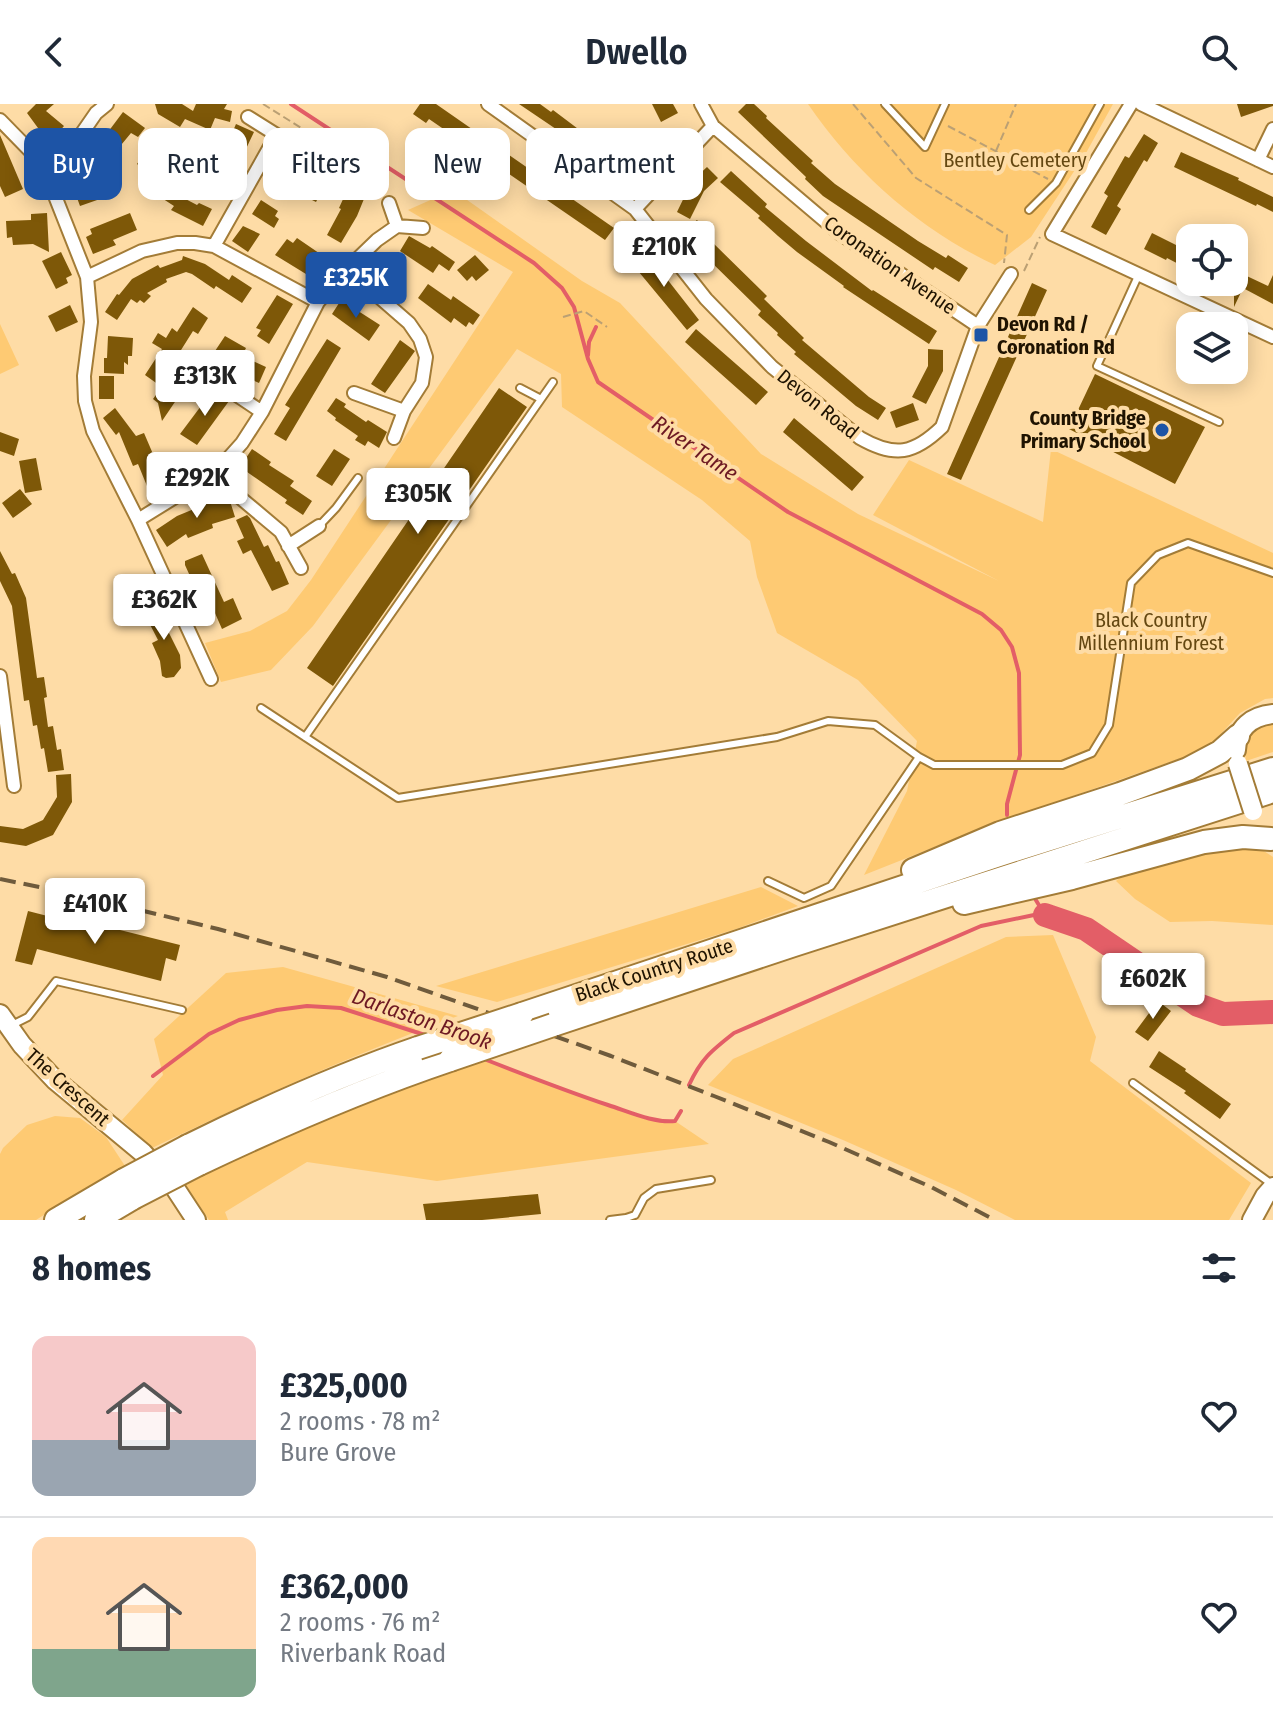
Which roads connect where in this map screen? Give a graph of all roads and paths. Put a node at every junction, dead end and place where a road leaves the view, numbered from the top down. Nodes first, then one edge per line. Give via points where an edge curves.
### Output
1 (107, 104) edge
2 (263, 104) edge
3 (488, 104) edge
4 (701, 104) edge
5 (853, 104) edge
6 (885, 104) edge
7 (945, 104) edge
8 (1016, 104) edge
9 (1100, 104) edge
10 (1131, 104) edge
11 (1141, 104) edge
12 (248, 117) dead end
13 (0, 120) edge
14 (937, 121) junction
15 (713, 126) junction
16 (86, 128) edge
17 (264, 128) edge
18 (1273, 129) edge
19 (24, 145) edge
20 (996, 151) junction
21 (263, 159) edge
22 (1258, 160) junction
23 (1273, 167) edge
24 (1056, 183) junction
25 (57, 200) edge
26 (389, 203) joint
27 (635, 209) junction
28 (1029, 210) dead end
29 (397, 226) junction
30 (423, 228) dead end
31 (1046, 235) junction
32 (214, 246) junction
33 (347, 269) junction
34 (1012, 270) junction
35 (1139, 274) junction
36 (87, 277) junction
37 (318, 302) junction
38 (563, 317) dead end
39 (978, 326) junction
40 (607, 327) dead end
41 (1273, 337) edge
42 (179, 373) dead end
43 (553, 382) dead end
44 (520, 388) dead end
45 (354, 393) dead end
46 (541, 399) junction
47 (404, 411) junction
48 (262, 412) junction
49 (1219, 422) dead end
50 (394, 438) dead end
51 (217, 471) junction
52 (358, 478) dead end
53 (138, 520) junction
54 (319, 526) joint
55 (288, 546) junction
56 (301, 568) dead end
57 (1273, 573) edge
58 (0, 676) edge
59 (211, 679) dead end
60 (261, 708) dead end
61 (1273, 714) edge
62 (1238, 736) junction
63 (305, 737) junction
64 (919, 757) junction
65 (1273, 769) edge
66 (14, 786) dead end
67 (1273, 791) edge
68 (1272, 839) edge
69 (768, 881) dead end
70 (784, 927) junction
71 (845, 928) junction
72 (182, 1010) dead end
73 (4, 1020) edge
74 (1133, 1083) dead end
75 (193, 1155) junction
76 (711, 1180) dead end
77 (1273, 1186) edge
78 (128, 1189) junction
79 (56, 1220) edge
80 (96, 1220) edge
81 (196, 1220) edge
82 (610, 1220) edge
83 (1252, 1220) edge

1 - 16 street
2 - 26 path via 373,173
3 - 27 street, Devon Road
4 - 15 street, Coronation Avenue
5 - 34 path via 916,178 1007,235
6 - 14 lane via 925,147
7 - 14 lane
8 - 20 path
9 - 24 lane
10 - 31 street
11 - 22 street
12 - 17 street
13 - 19 street
14 - 20 path
15 - 27 street
15 - 39 street, Coronation Avenue via 838,232
18 - 22 street
20 - 24 path
21 - 32 street
22 - 23 street
24 - 28 lane
25 - 36 street
26 - 29 street
27 - 39 street, Devon Road via 706,299 772,367 875,447 917,448 942,427
29 - 30 street
29 - 33 street
31 - 34 path
31 - 35 street
32 - 36 street via 161,246
32 - 37 street
33 - 37 street
33 - 47 street via 420,339 426,357 422,383
34 - 39 street, Devon Road
35 - 41 street
35 - 49 lane via 1097,366
36 - 53 street via 91,322 85,401 93,431
37 - 48 street
38 - 40 path via 584,311
42 - 48 street via 207,375
43 - 46 lane
44 - 46 lane
45 - 47 street
46 - 63 lane
47 - 50 street
48 - 51 street
51 - 53 street
51 - 55 street via 275,525
52 - 54 lane
53 - 59 street
54 - 55 street
55 - 56 street
57 - 64 lane via 1188,543 1158,555 1131,583 1109,725 1092,753 1062,765 1038,766 934,765
58 - 66 street
60 - 63 lane
61 - 62 street via 1255,718
62 - 68 street, bridge via 1238,764 1253,811 1259,827
62 - 70 highway via 1188,769 1000,833
63 - 64 lane via 398,798 777,737 828,721 875,725
64 - 69 lane via 831,886 804,898
65 - 70 highway, Black Country Route
67 - 71 highway, Black Country Route
68 - 71 highway via 1204,842
70 - 75 highway, Black Country Route, bridge via 373,1064 268,1107
71 - 75 highway, Black Country Route, bridge via 395,1079
72 - 73 lane via 56,981 28,1017
73 - 81 street, The Crescent via 55,1080 143,1153
74 - 77 lane
75 - 78 highway, Black Country Route, bridge
76 - 82 lane via 656,1189 635,1215
77 - 83 street
78 - 79 highway, Black Country Route
78 - 80 highway, Black Country Route

